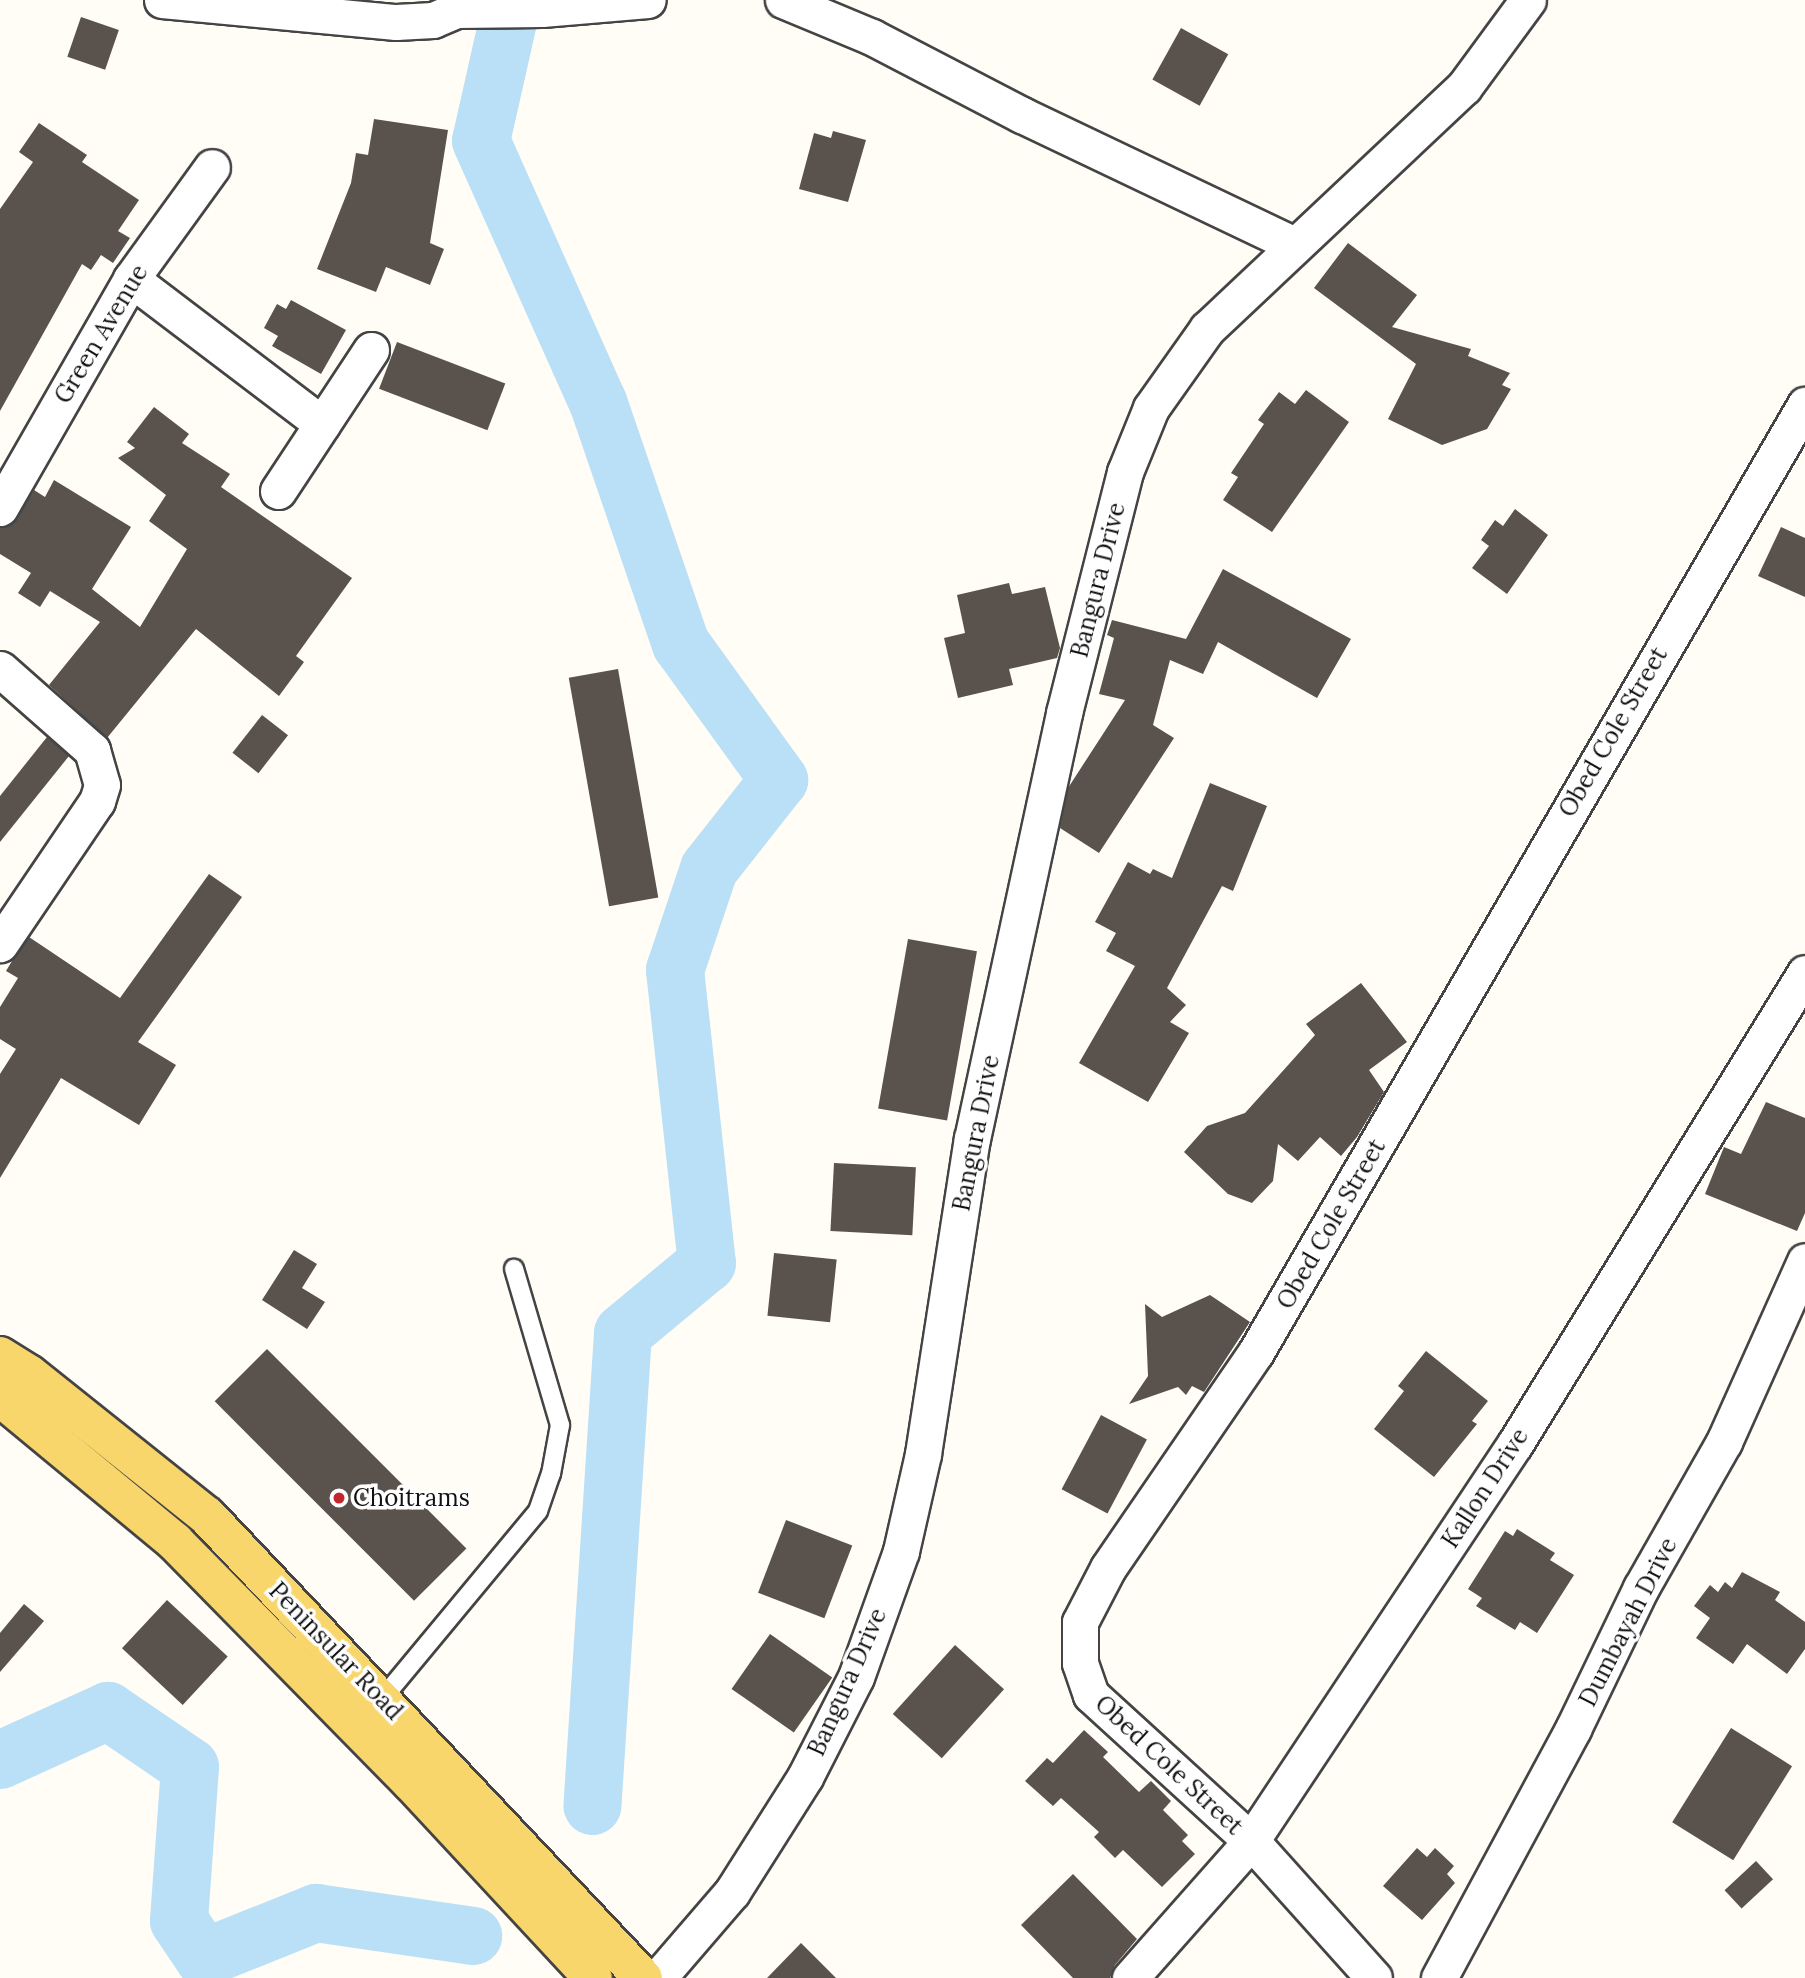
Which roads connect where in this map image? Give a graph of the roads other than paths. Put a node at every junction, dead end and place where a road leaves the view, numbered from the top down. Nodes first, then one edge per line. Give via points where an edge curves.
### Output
1 (162, 0) edge
2 (648, 0) edge
3 (783, 0) edge
4 (1528, 0) edge
5 (466, 7) edge
6 (212, 167) dead end
7 (1295, 245) junction
8 (131, 279) junction
9 (371, 350) dead end
10 (1805, 405) edge
11 (322, 424) junction
12 (278, 491) dead end
13 (0, 508) edge
14 (0, 670) edge
15 (0, 944) edge
16 (1805, 973) edge
17 (1805, 1261) edge
18 (514, 1269) dead end
19 (0, 1356) edge
20 (0, 1397) edge
21 (382, 1699) junction
22 (1251, 1841) junction
23 (593, 1978) edge
24 (643, 1978) edge
25 (658, 1978) edge
26 (1130, 1978) edge
27 (1374, 1978) edge
28 (1439, 1978) edge

1 - 5 street via 396,22 433,20
2 - 5 street via 542,9
3 - 7 street via 872,37 1238,222
4 - 7 street, Bangura Drive via 1464,87
6 - 8 street, Green Avenue
7 - 25 street, Bangura Drive via 1207,328 1151,408 1125,472 1064,713 972,1139 923,1454 901,1551 856,1677 805,1777 732,1892
8 - 11 street
8 - 13 street, Green Avenue
9 - 11 street
10 - 22 street, Obed Cole Street via 1256,1352 1108,1568 1080,1622 1080,1662 1091,1695
11 - 12 street
14 - 15 street via 92,750 102,785 97,801
16 - 22 street, Kallon Drive via 1515,1444
17 - 28 street, Dumbayah Drive via 1724,1442 1642,1588 1573,1729
18 - 21 lane via 560,1425 551,1474 538,1511
19 - 21 main road, Peninsular Road via 207,1516
20 - 23 main road, Peninsular Road via 175,1542 411,1782
21 - 24 main road, Peninsular Road
22 - 26 street, Kallon Drive
22 - 27 street, Obed Cole Street

